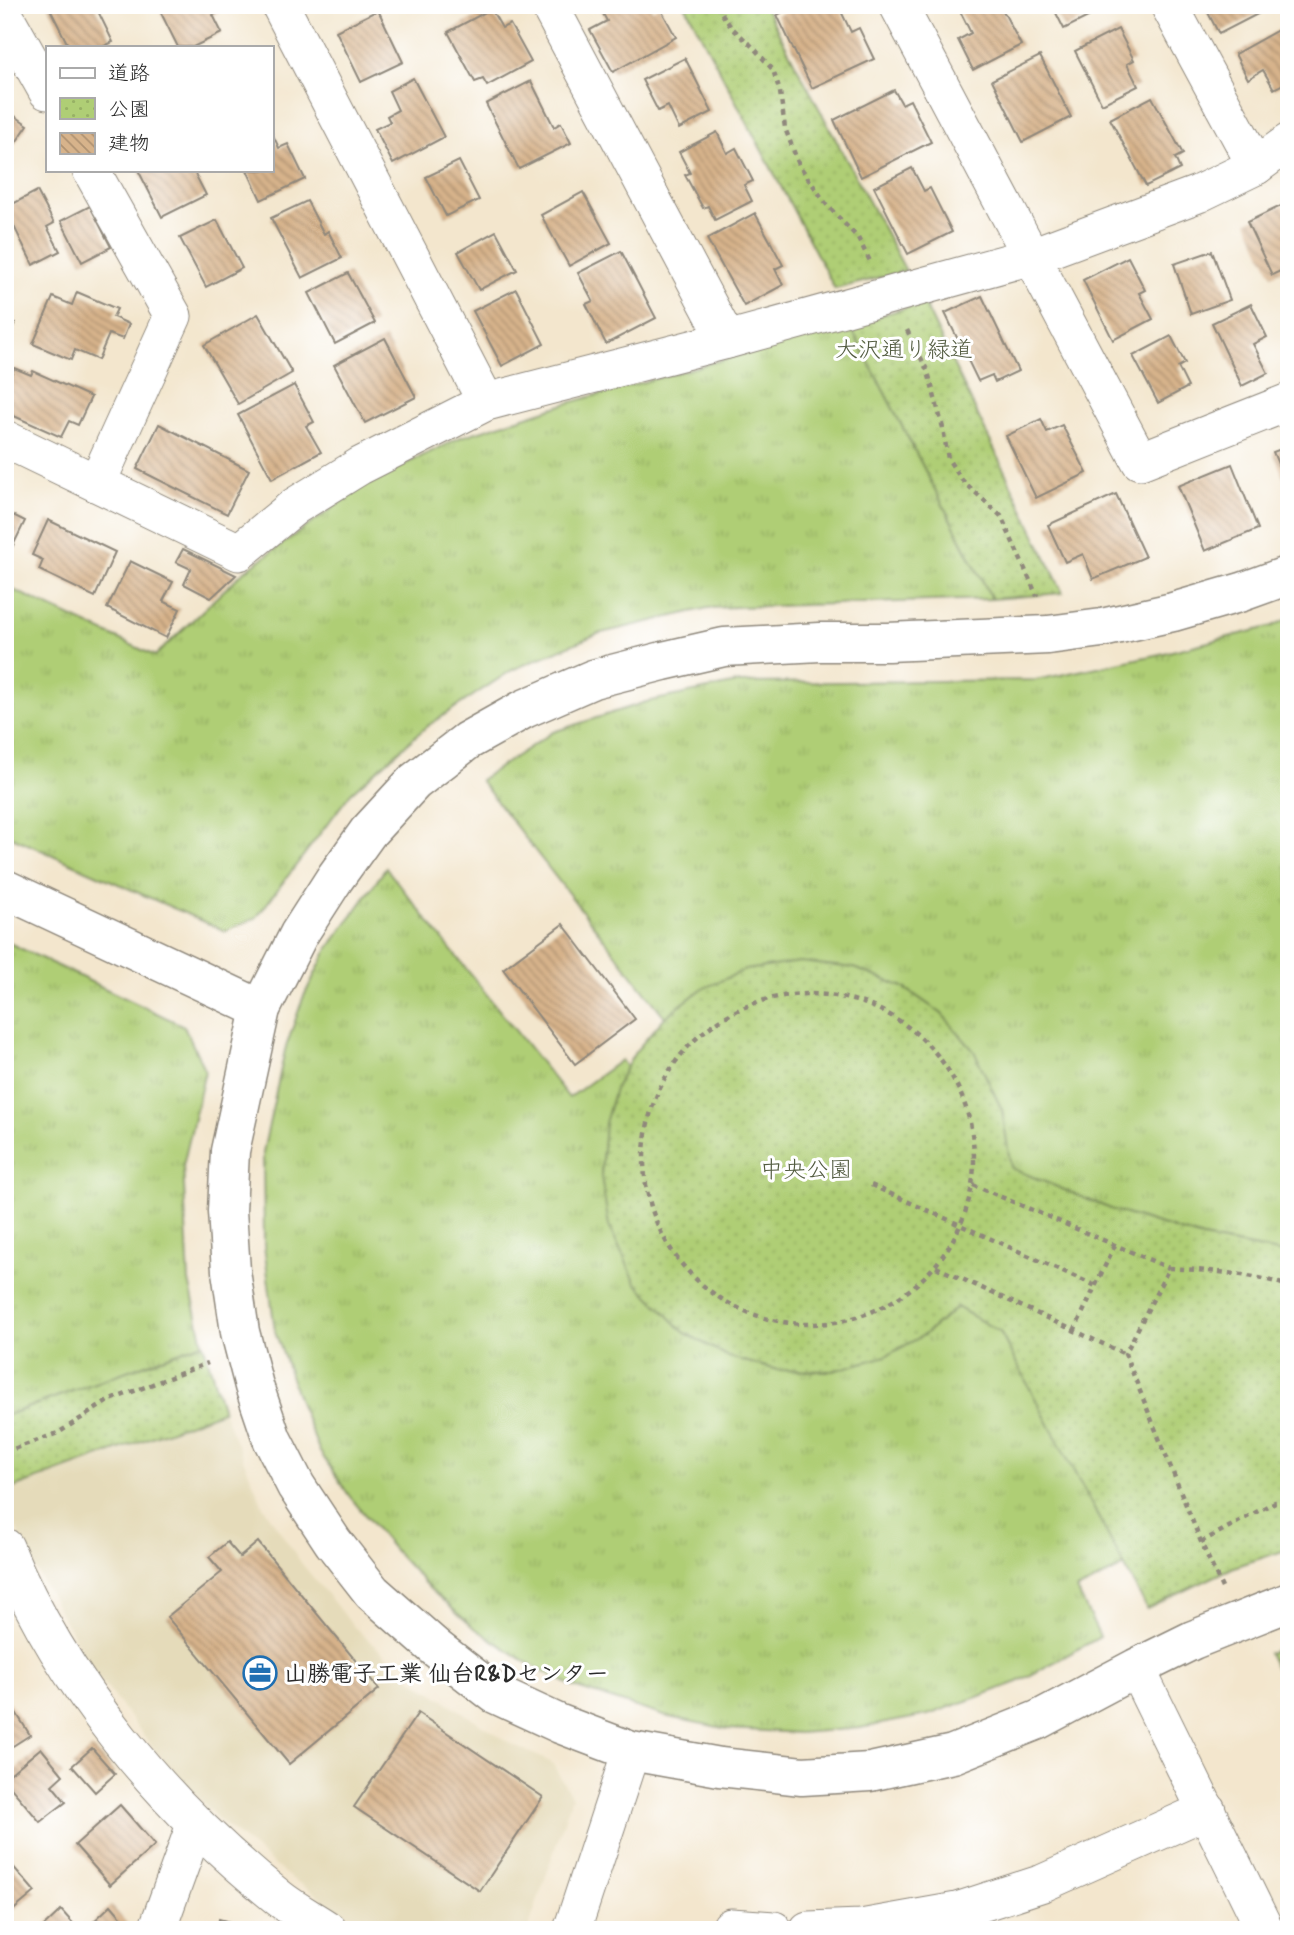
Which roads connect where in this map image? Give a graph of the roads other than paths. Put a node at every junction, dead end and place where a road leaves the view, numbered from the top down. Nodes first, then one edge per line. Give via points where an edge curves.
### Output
1 (11, 5) edge
2 (280, 5) edge
3 (549, 5) edge
4 (898, 5) edge
5 (1169, 5) edge
6 (5, 15) edge
7 (46, 90) edge
8 (1289, 142) edge
9 (1256, 166) junction
10 (92, 172) edge
11 (1032, 256) junction
12 (727, 340) junction
13 (486, 402) junction
14 (1289, 402) edge
15 (5, 439) edge
16 (97, 484) junction
17 (1289, 575) edge
18 (5, 889) edge
19 (261, 1009) junction
20 (5, 1547) edge
21 (1289, 1602) edge
22 (1136, 1668) junction
23 (631, 1751) junction
24 (1207, 1810) junction
25 (195, 1825) junction
26 (954, 1921) edge
27 (157, 1930) edge
28 (328, 1930) edge
29 (572, 1930) edge
30 (730, 1930) edge
31 (774, 1930) edge
32 (808, 1930) edge
33 (1265, 1930) edge

1 - 6 street
2 - 13 street
3 - 12 street
4 - 11 street
5 - 9 street
6 - 7 street
8 - 9 street
9 - 11 street via 1198,194
10 - 16 street via 173,316
11 - 12 street
11 - 14 street via 1140,461
12 - 13 street
13 - 16 street via 360,466 295,506 239,552
15 - 16 street
17 - 19 street via 1173,612 1102,628 1048,635 724,647 593,679 524,709 467,741 415,782 368,832 335,878 299,934
18 - 19 street
19 - 23 street via 230,1152 228,1211 240,1332 272,1439 332,1542 372,1592 437,1649 495,1693
20 - 25 street via 40,1620 112,1731
21 - 22 street
22 - 23 street via 1038,1720 953,1754 870,1772 802,1776 720,1768
22 - 24 street
23 - 29 street
24 - 26 street
24 - 33 street
25 - 27 street
25 - 28 street via 280,1899
26 - 32 street
30 - 31 street

